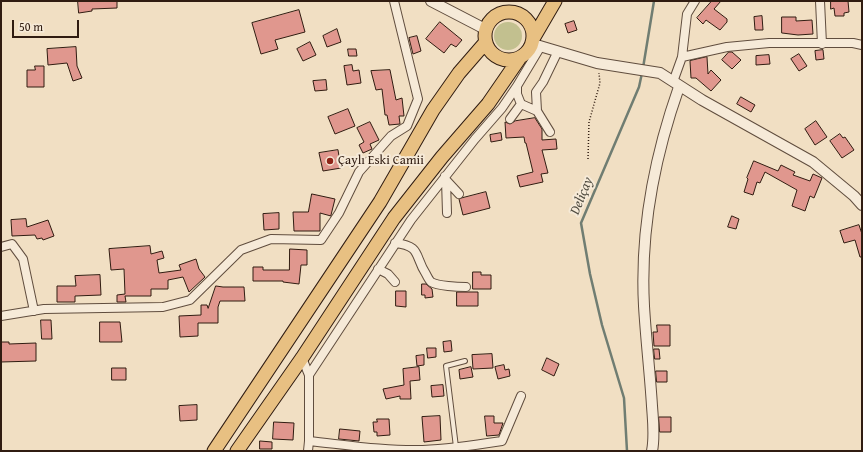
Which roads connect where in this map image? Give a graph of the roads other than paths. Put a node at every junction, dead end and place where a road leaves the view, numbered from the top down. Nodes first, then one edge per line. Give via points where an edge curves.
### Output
1 (394, 1) edge
2 (431, 1) edge
3 (506, 1) edge
4 (555, 1) edge
5 (695, 1) edge
6 (820, 1) edge
7 (499, 14) junction
8 (485, 29) junction
9 (536, 42) junction
10 (485, 43) junction
11 (822, 44) junction
12 (862, 45) edge
13 (558, 51) junction
14 (682, 57) junction
15 (519, 59) junction
16 (676, 85) junction
17 (517, 86) junction
18 (521, 104) junction
19 (537, 112) junction
20 (510, 119) dead end
21 (550, 132) dead end
22 (446, 178) junction
23 (459, 194) dead end
24 (862, 205) edge
25 (447, 213) dead end
26 (395, 242) junction
27 (1, 247) edge
28 (378, 269) junction
29 (396, 282) dead end
30 (466, 288) dead end
31 (34, 311) junction
32 (1, 316) edge
33 (302, 358) junction
34 (465, 361) dead end
35 (308, 375) junction
36 (521, 396) dead end
37 (309, 441) junction
38 (456, 448) junction
39 (214, 451) edge
40 (237, 451) edge
41 (308, 451) edge
42 (652, 451) edge

1 - 31 street via 418,99 407,126 391,136 358,172 339,213 321,240 271,239 241,250 190,300 163,307
2 - 8 street
3 - 7 highway
4 - 9 highway
5 - 14 street via 687,14
6 - 11 street
7 - 8 highway via 493,17
7 - 9 highway via 520,14 530,23
8 - 10 highway
9 - 13 street
9 - 15 highway
9 - 17 street
10 - 15 highway via 492,55 498,58 512,61
10 - 39 highway via 459,72 433,110 380,202
11 - 12 street
11 - 14 street via 769,43
13 - 16 street via 597,63 660,73
13 - 19 street via 536,92
14 - 16 street
15 - 33 highway via 488,104 394,218
16 - 24 street via 813,162
16 - 42 street via 652,181 644,254 644,306 654,440
17 - 18 street
17 - 22 street
18 - 19 street
18 - 20 street
19 - 21 street
22 - 23 street
22 - 25 street
22 - 26 street
26 - 28 street
26 - 30 street via 407,244 416,251 431,282
27 - 31 street via 12,244 24,259
28 - 29 street
28 - 35 street
31 - 32 street
33 - 35 street
33 - 40 highway
34 - 38 lane via 446,366
35 - 37 street
36 - 38 street via 502,441
37 - 38 street via 383,449
37 - 41 street

